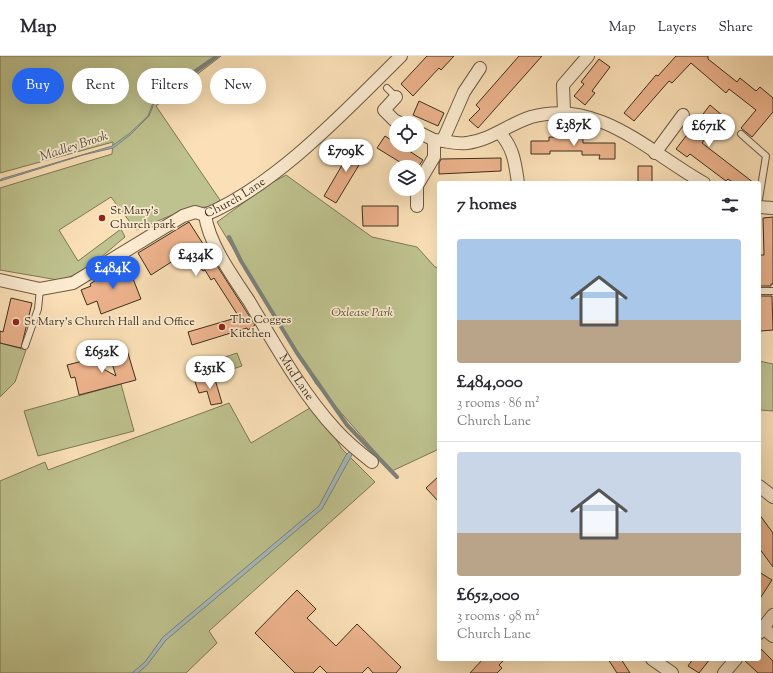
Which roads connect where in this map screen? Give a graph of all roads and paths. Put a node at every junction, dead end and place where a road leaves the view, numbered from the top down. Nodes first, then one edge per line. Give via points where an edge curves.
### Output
1 (401, 56) edge
2 (588, 56) edge
3 (480, 68) dead end
4 (387, 88) dead end
5 (396, 97) joint
6 (564, 112) junction
7 (390, 116) edge
8 (684, 116) dead end
9 (500, 133) junction
10 (741, 134) dead end
11 (425, 135) edge
12 (438, 140) junction
13 (655, 152) junction
14 (425, 172) edge
15 (518, 181) edge
16 (697, 181) edge
17 (761, 187) edge
18 (417, 196) edge
19 (417, 206) dead end
20 (761, 207) edge
21 (773, 208) edge
22 (205, 215) junction
23 (0, 280) edge
24 (40, 289) junction
25 (773, 291) edge
26 (761, 292) edge
27 (25, 346) dead end
28 (372, 462) dead end
29 (761, 488) edge
30 (773, 497) edge
31 (773, 615) edge
32 (761, 630) edge
33 (773, 636) edge
34 (655, 661) edge
35 (734, 661) edge
36 (672, 673) edge
37 (724, 673) edge

1 - 22 street, Church Lane via 312,142 243,196
2 - 6 street via 563,85
3 - 12 street
4 - 5 lane
5 - 7 street via 384,110
6 - 9 street via 532,117
6 - 13 street via 602,121 620,129
8 - 13 street
9 - 12 street via 467,143 455,144
9 - 15 street via 513,151
10 - 17 lane via 766,156
11 - 12 street
12 - 14 street via 434,157
13 - 16 street
18 - 19 street
20 - 21 street
22 - 24 street, Church Lane via 196,212 183,216 72,282
22 - 28 street, Mud Lane via 207,229 232,275 310,397 335,430
23 - 24 street, Church Lane
24 - 27 lane via 38,309
25 - 26 lane
29 - 30 street
31 - 32 street
32 - 33 street
34 - 36 street
35 - 37 street

